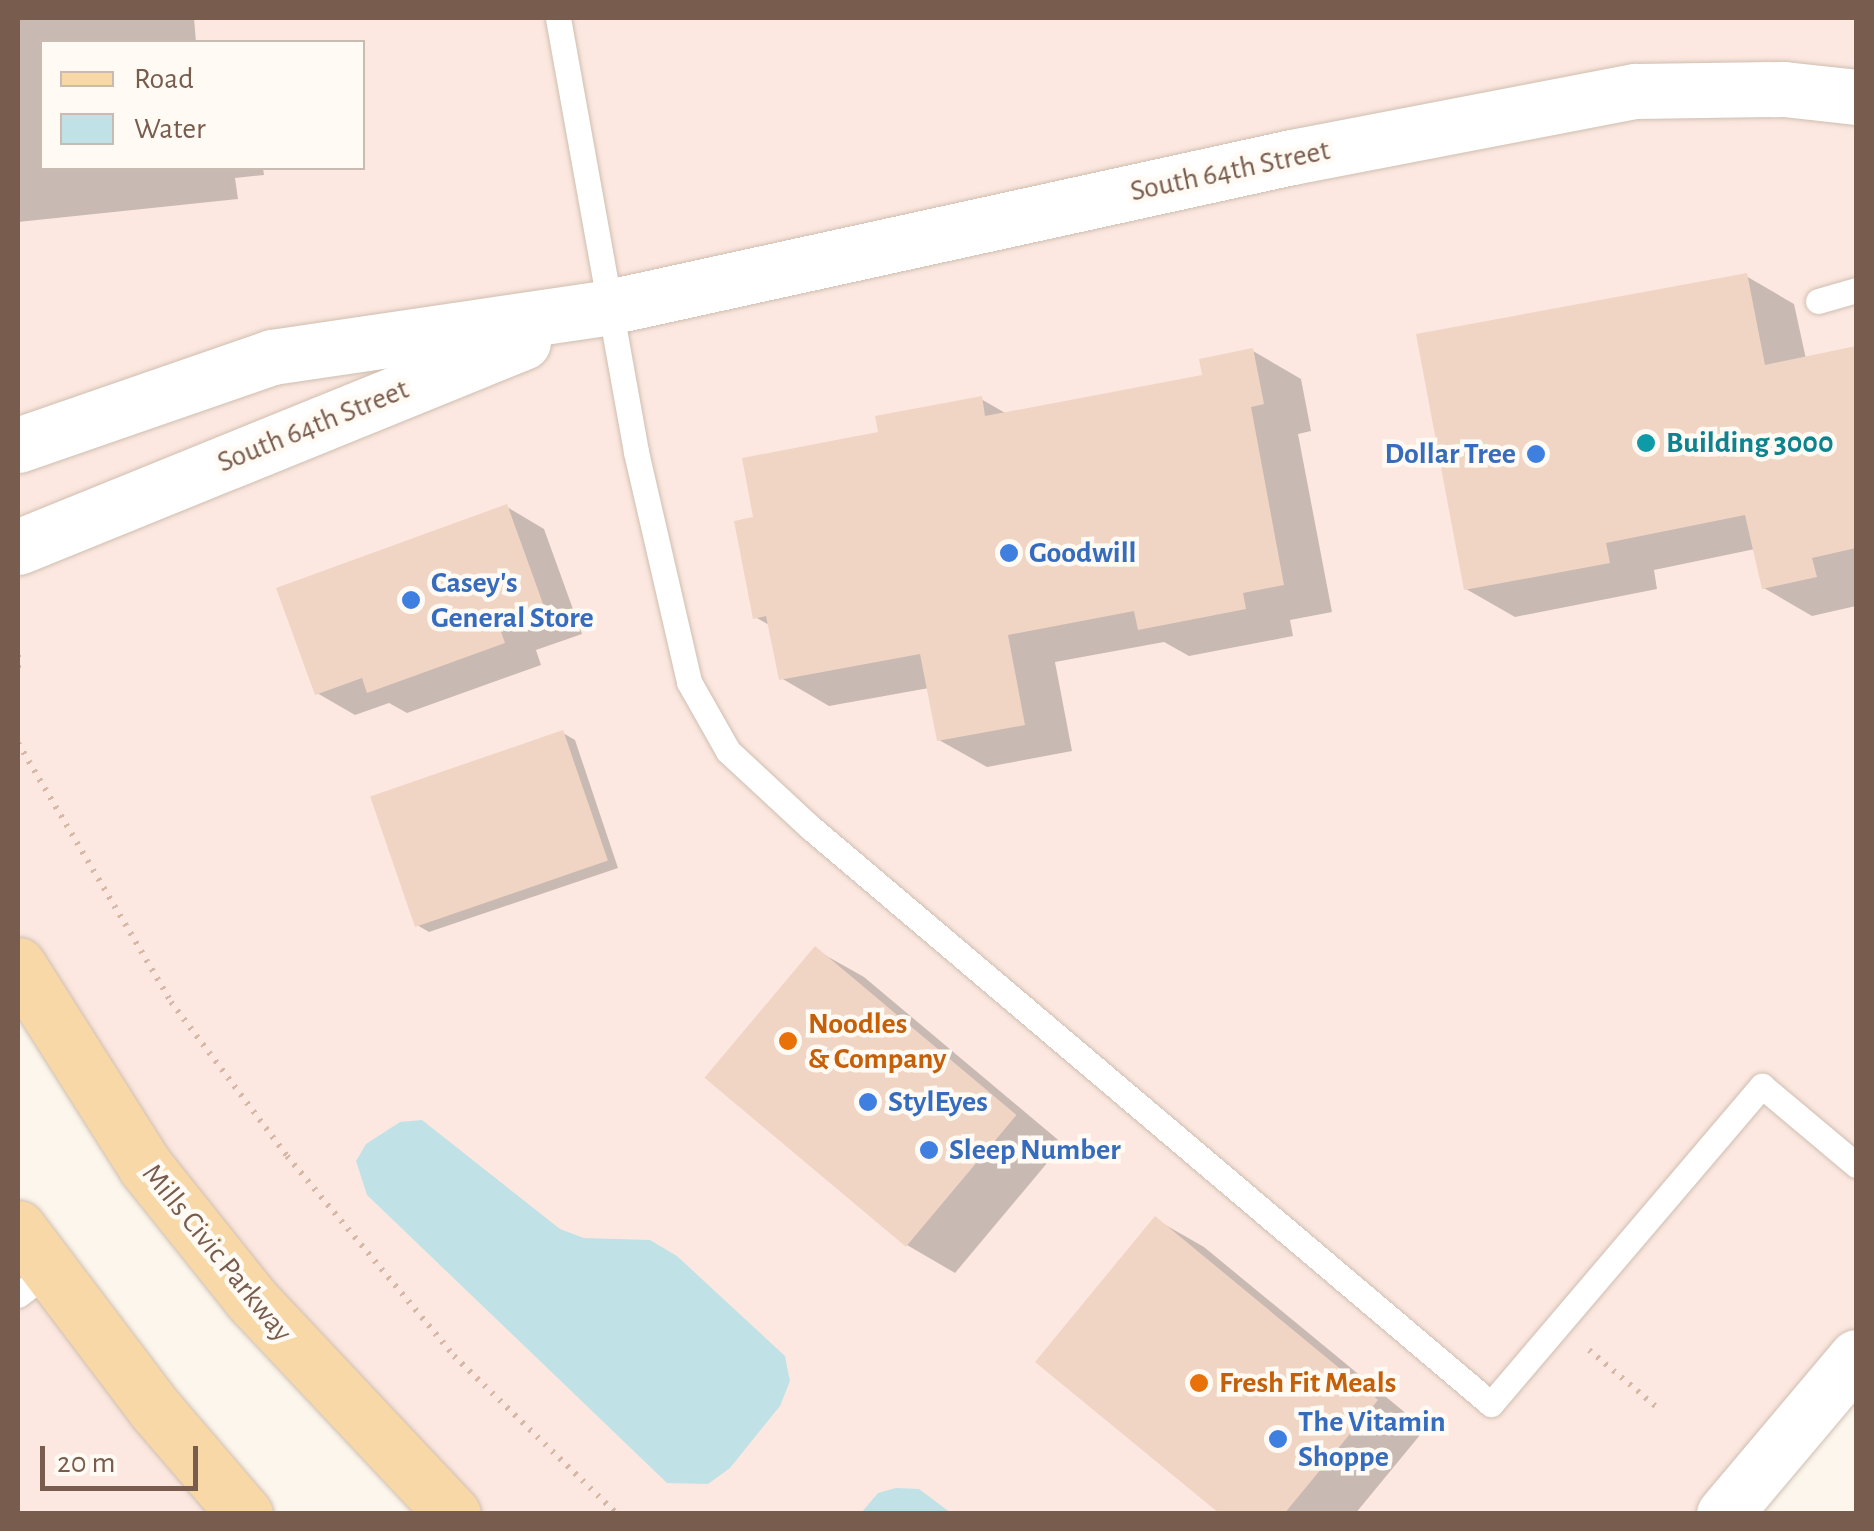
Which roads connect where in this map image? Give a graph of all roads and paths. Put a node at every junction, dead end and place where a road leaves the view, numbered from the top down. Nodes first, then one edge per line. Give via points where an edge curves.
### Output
1 (558, 18) edge
2 (1856, 97) edge
3 (1856, 290) edge
4 (1818, 301) dead end
5 (609, 307) junction
6 (18, 445) edge
7 (18, 548) edge
8 (18, 656) edge
9 (18, 668) edge
10 (18, 743) edge
11 (18, 965) edge
12 (1856, 1165) edge
13 (18, 1228) edge
14 (32, 1283) edge
15 (1558, 1325) junction
16 (1856, 1357) edge
17 (1660, 1410) dead end
18 (245, 1514) edge
19 (453, 1514) edge
20 (617, 1514) edge
21 (1724, 1514) edge

1 - 5 lane
2 - 5 street, South 64th Street via 1784,89 1636,91 1292,156
3 - 4 lane
5 - 6 street, South 64th Street via 272,357
5 - 7 street, South 64th Street
5 - 15 lane via 689,682 728,752 1492,1404
8 - 9 path
10 - 20 path via 171,1002 287,1156 454,1356
11 - 19 main road, Mills Civic Parkway via 145,1166 366,1428
12 - 15 lane via 1762,1086
13 - 14 main road
14 - 18 main road
15 - 17 path
16 - 21 street

